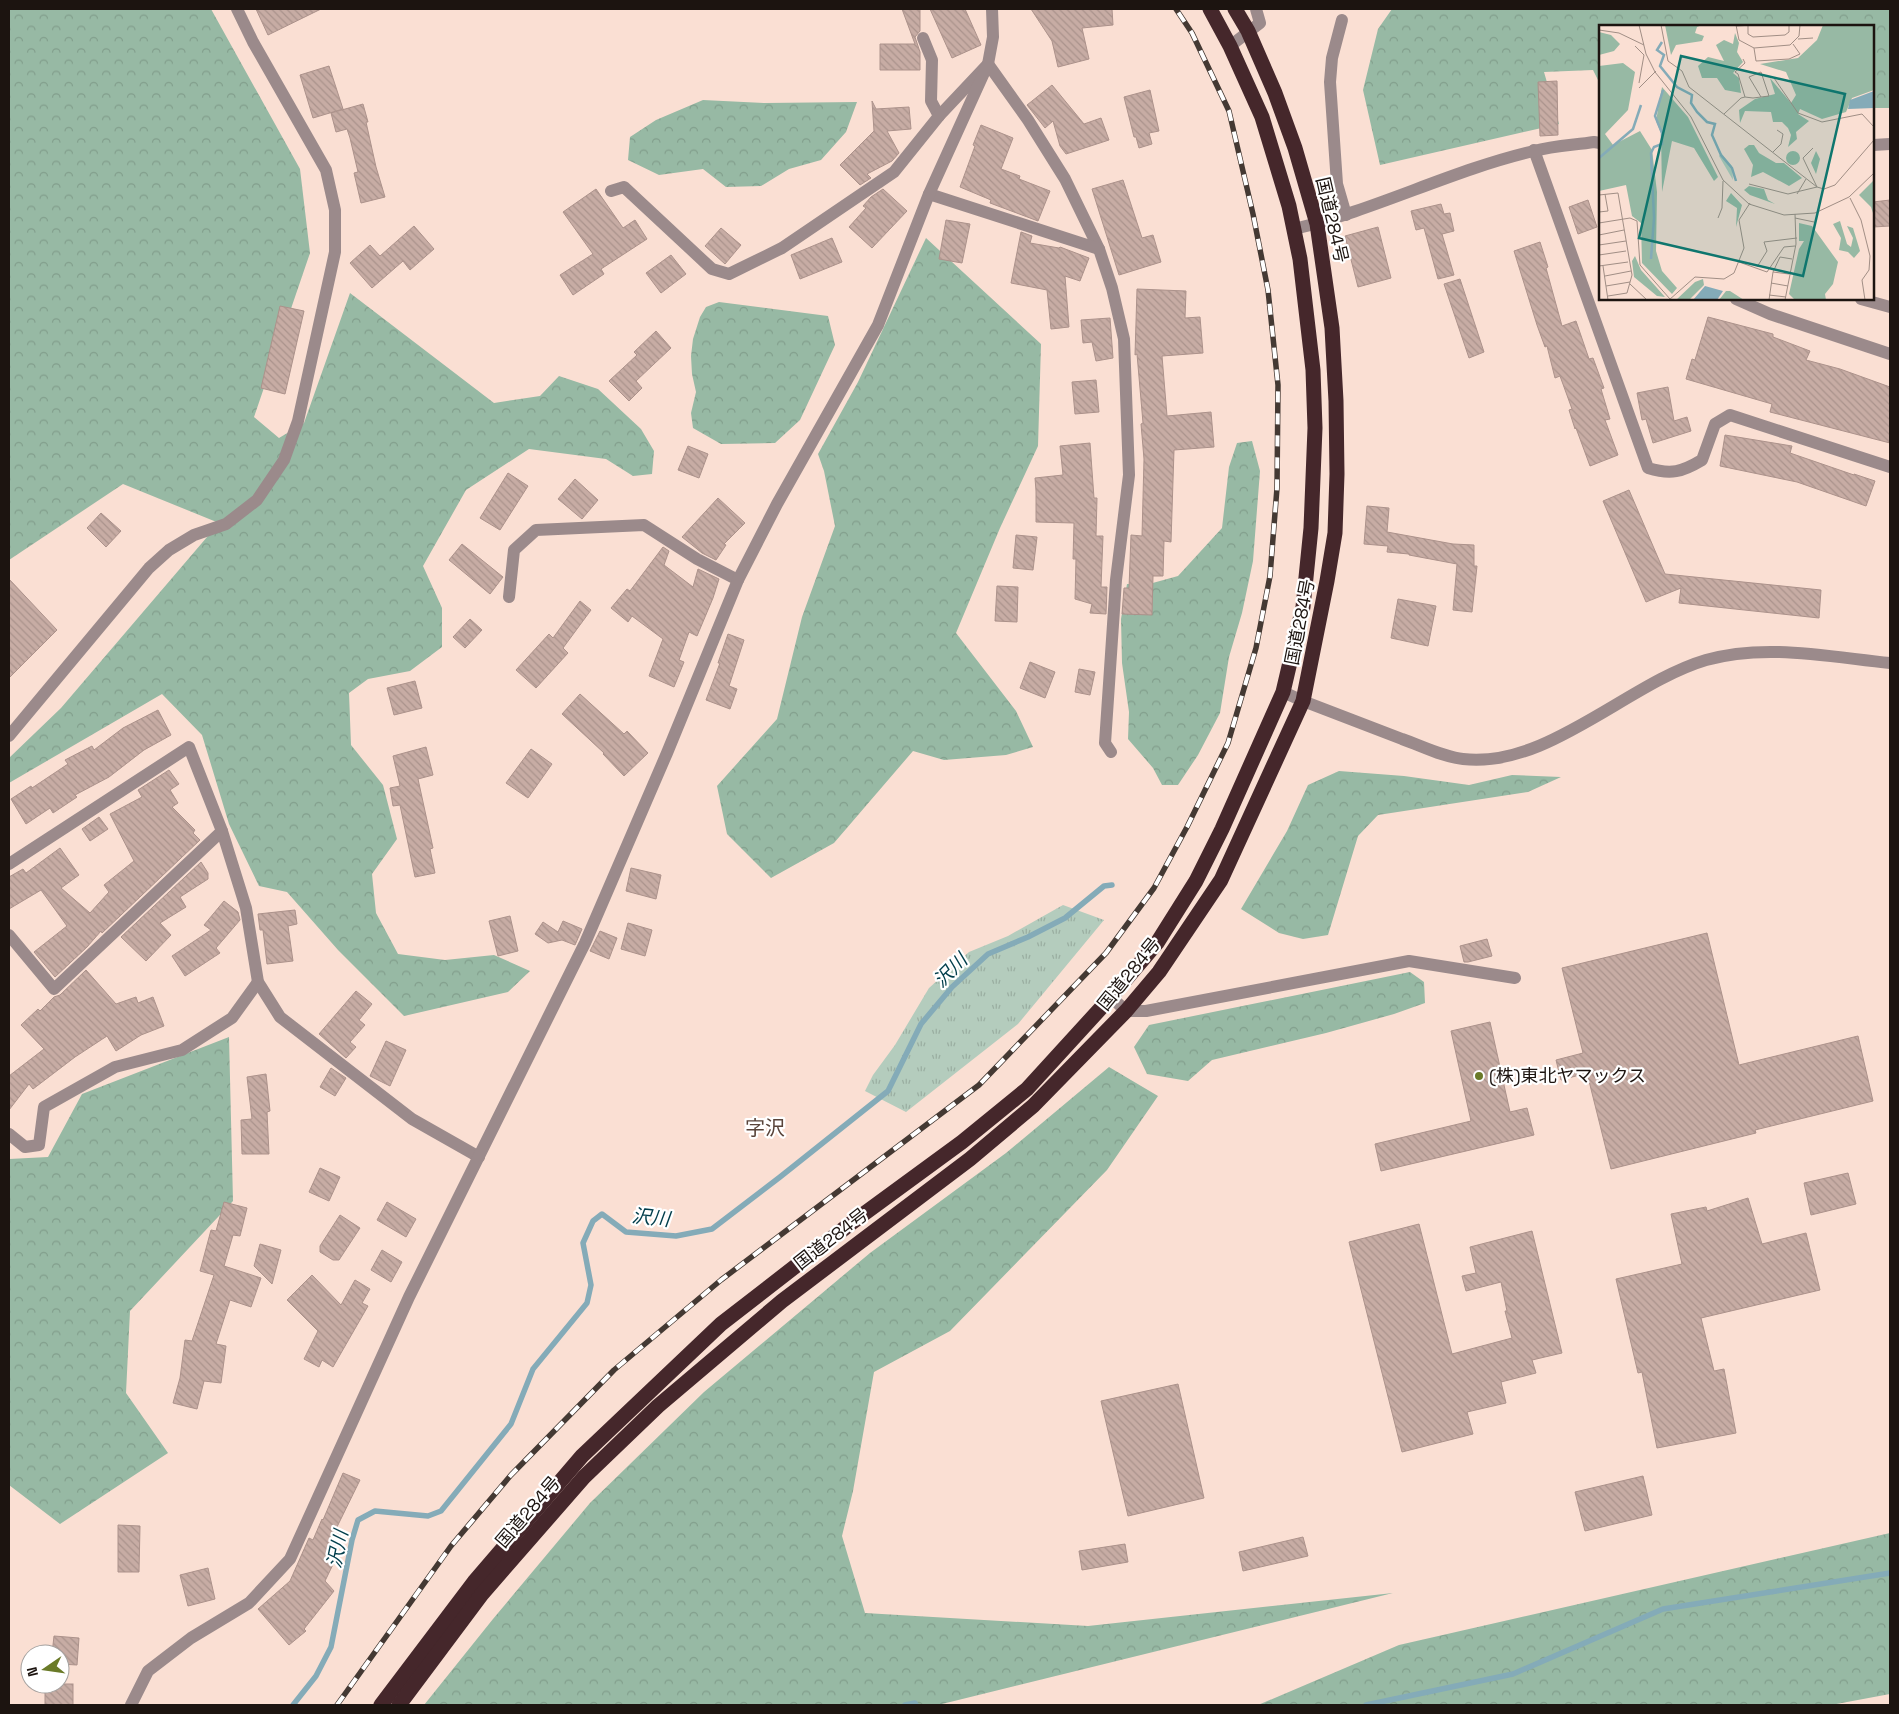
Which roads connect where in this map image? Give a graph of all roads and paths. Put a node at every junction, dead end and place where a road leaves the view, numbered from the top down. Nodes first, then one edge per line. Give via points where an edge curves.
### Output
1 (237, 9) edge
2 (992, 9) edge
3 (1210, 9) edge
4 (1235, 9) edge
5 (1256, 9) edge
6 (1342, 20) dead end
7 (1248, 31) junction
8 (923, 38) dead end
9 (1230, 46) junction
10 (988, 64) junction
11 (939, 116) junction
12 (1599, 143) edge
13 (1890, 144) edge
14 (1874, 145) edge
15 (1534, 150) junction
16 (611, 191) dead end
17 (929, 194) junction
18 (1346, 215) junction
19 (1317, 224) junction
20 (1294, 229) junction
21 (1099, 249) junction
22 (1738, 300) edge
23 (1865, 300) edge
24 (1890, 307) edge
25 (1890, 354) edge
26 (1890, 467) edge
27 (738, 580) junction
28 (509, 597) dead end
29 (1890, 663) edge
30 (1283, 692) junction
31 (1303, 701) junction
32 (9, 736) edge
33 (1112, 752) dead end
34 (222, 831) junction
35 (9, 864) edge
36 (9, 935) edge
37 (1515, 978) dead end
38 (258, 982) junction
39 (1111, 997) junction
40 (1126, 1011) junction
41 (9, 1134) edge
42 (479, 1156) junction
43 (131, 1705) edge
44 (381, 1705) edge
45 (399, 1705) edge

1 - 32 street via 326,170 334,210 335,252 298,422 284,460 257,500 226,524 194,535 170,550 149,568
2 - 10 street
3 - 9 highway, 国道284号
4 - 7 highway, 国道284号
5 - 7 street via 1260,23
6 - 18 street via 1332,58 1330,82 1337,184
7 - 9 street
7 - 19 highway, 国道284号 via 1295,148
8 - 11 street via 932,60 931,101
9 - 20 highway, 国道284号 via 1262,118
10 - 11 street
10 - 17 street
10 - 21 street via 1066,179
11 - 16 street via 894,172 782,248 730,274 712,269 624,187
12 - 15 street
13 - 14 street
15 - 18 street
15 - 26 street via 1648,468 1665,473 1689,468 1702,460 1715,424 1730,415
17 - 21 street
17 - 27 street via 878,325
18 - 19 street
19 - 20 street
19 - 31 highway, 国道284号 via 1332,328 1337,474 1334,533 1327,581
20 - 30 highway, 国道284号 via 1314,370 1315,428 1311,528 1303,607
21 - 33 street via 1124,339 1129,475 1116,580 1105,743
22 - 25 street via 1770,314
23 - 24 street
27 - 28 street via 697,559 644,525 536,530 514,550
27 - 42 street via 585,943
29 - 31 street via 1784,652 1757,652 1708,660 1662,677 1554,738 1524,751 1490,759 1463,759 1432,750
30 - 31 street
30 - 39 highway, 国道284号 via 1196,881 1157,943
31 - 40 highway, 国道284号 via 1221,880 1159,972
34 - 35 street via 190,747
34 - 36 street via 54,989
34 - 38 street via 246,908
37 - 40 street via 1409,961 1146,1011
38 - 41 street via 232,1018 182,1050 115,1068 44,1106 39,1145 25,1147
38 - 42 street via 280,1017 412,1119
39 - 40 street
39 - 44 highway, 国道284号 via 1027,1089 962,1142 720,1324 582,1456 474,1582
40 - 45 highway, 国道284号 via 1033,1106 970,1159 782,1301 658,1406 549,1515 482,1594
42 - 43 street via 409,1297 290,1558 249,1603 191,1638 148,1671

